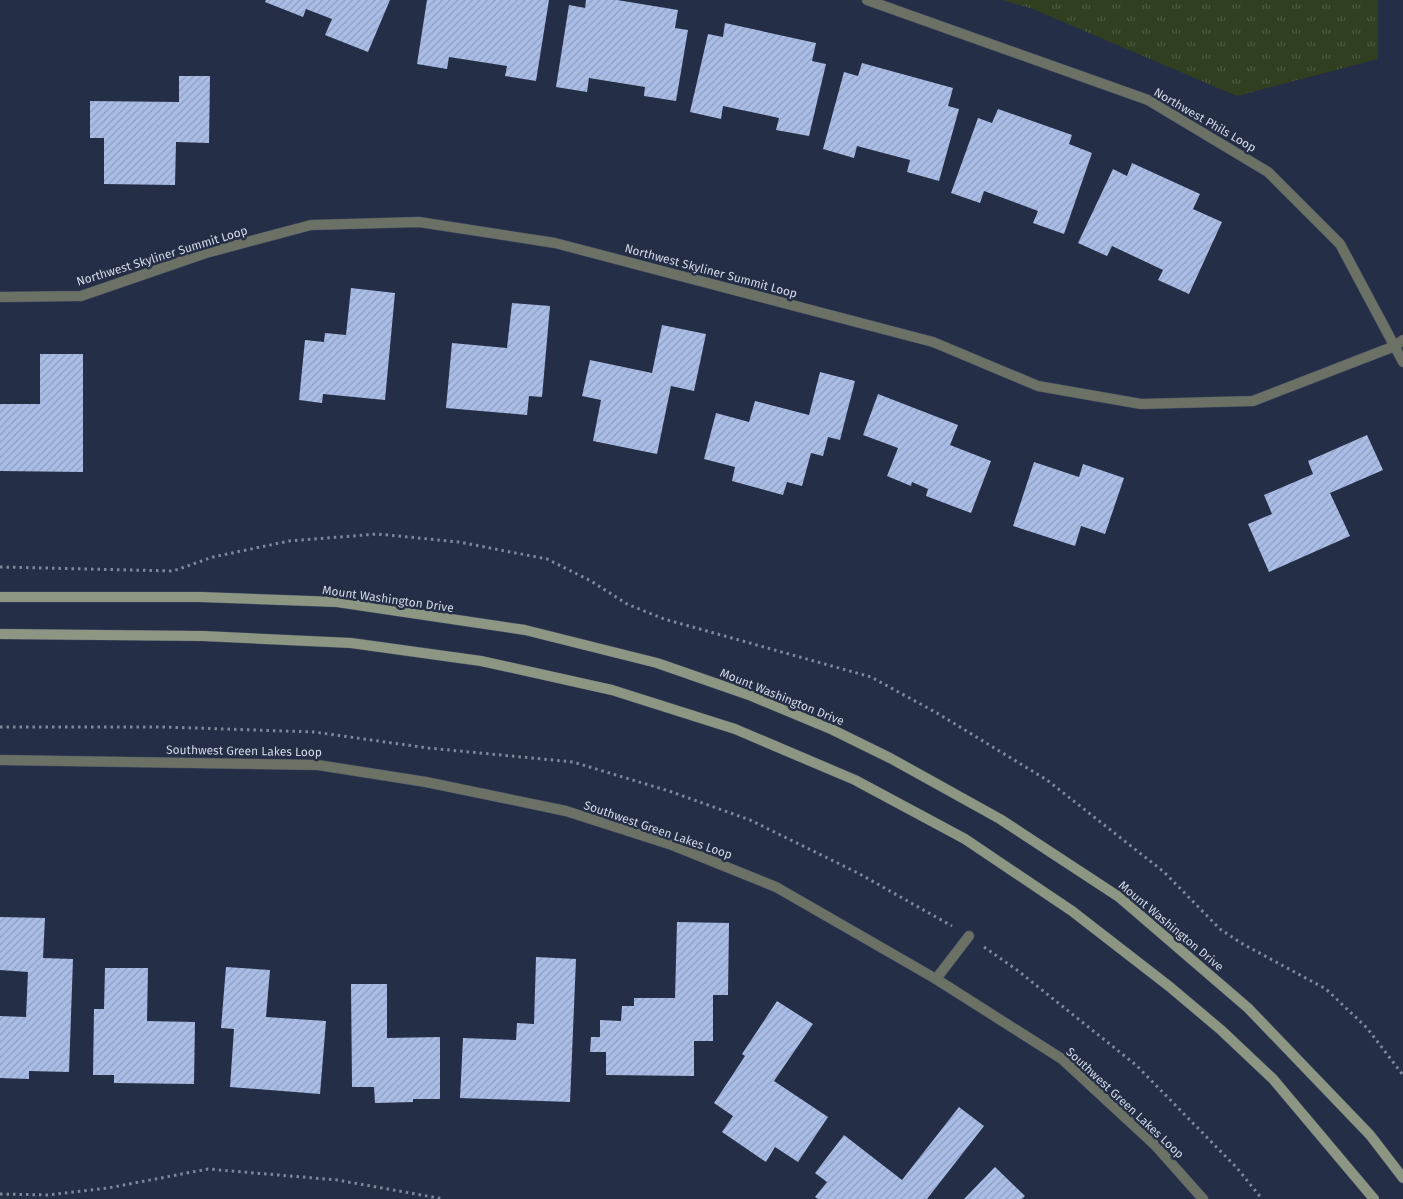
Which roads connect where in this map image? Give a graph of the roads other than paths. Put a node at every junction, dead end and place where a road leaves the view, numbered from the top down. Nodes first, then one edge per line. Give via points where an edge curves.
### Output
1 (867, 0) edge
2 (0, 297) edge
3 (1399, 343) edge
4 (1403, 362) edge
5 (0, 597) edge
6 (0, 634) edge
7 (0, 760) edge
8 (968, 936) dead end
9 (936, 979) junction
10 (1403, 1178) edge
11 (1203, 1199) edge
12 (1374, 1199) edge

1 - 3 street, Northwest Phils Loop via 1148,100 1268,172 1340,244
2 - 3 street, Northwest Skyliner Summit Loop via 80,296 206,253 312,225 419,222 555,243 933,342 1038,386 1141,404 1253,401
3 - 4 street, Northwest Phils Loop
5 - 10 main road, Mount Washington Drive via 200,597 337,602 525,630 657,663 749,695 890,758 1000,819 1119,897 1248,1008 1370,1135
6 - 12 main road via 203,636 350,642 481,661 612,690 735,729 855,780 965,839 1072,911 1221,1030 1266,1073
7 - 9 street, Southwest Green Lakes Loop via 318,764 566,811 672,845 776,886
8 - 9 street
9 - 11 street, Southwest Green Lakes Loop via 1062,1059 1155,1145

